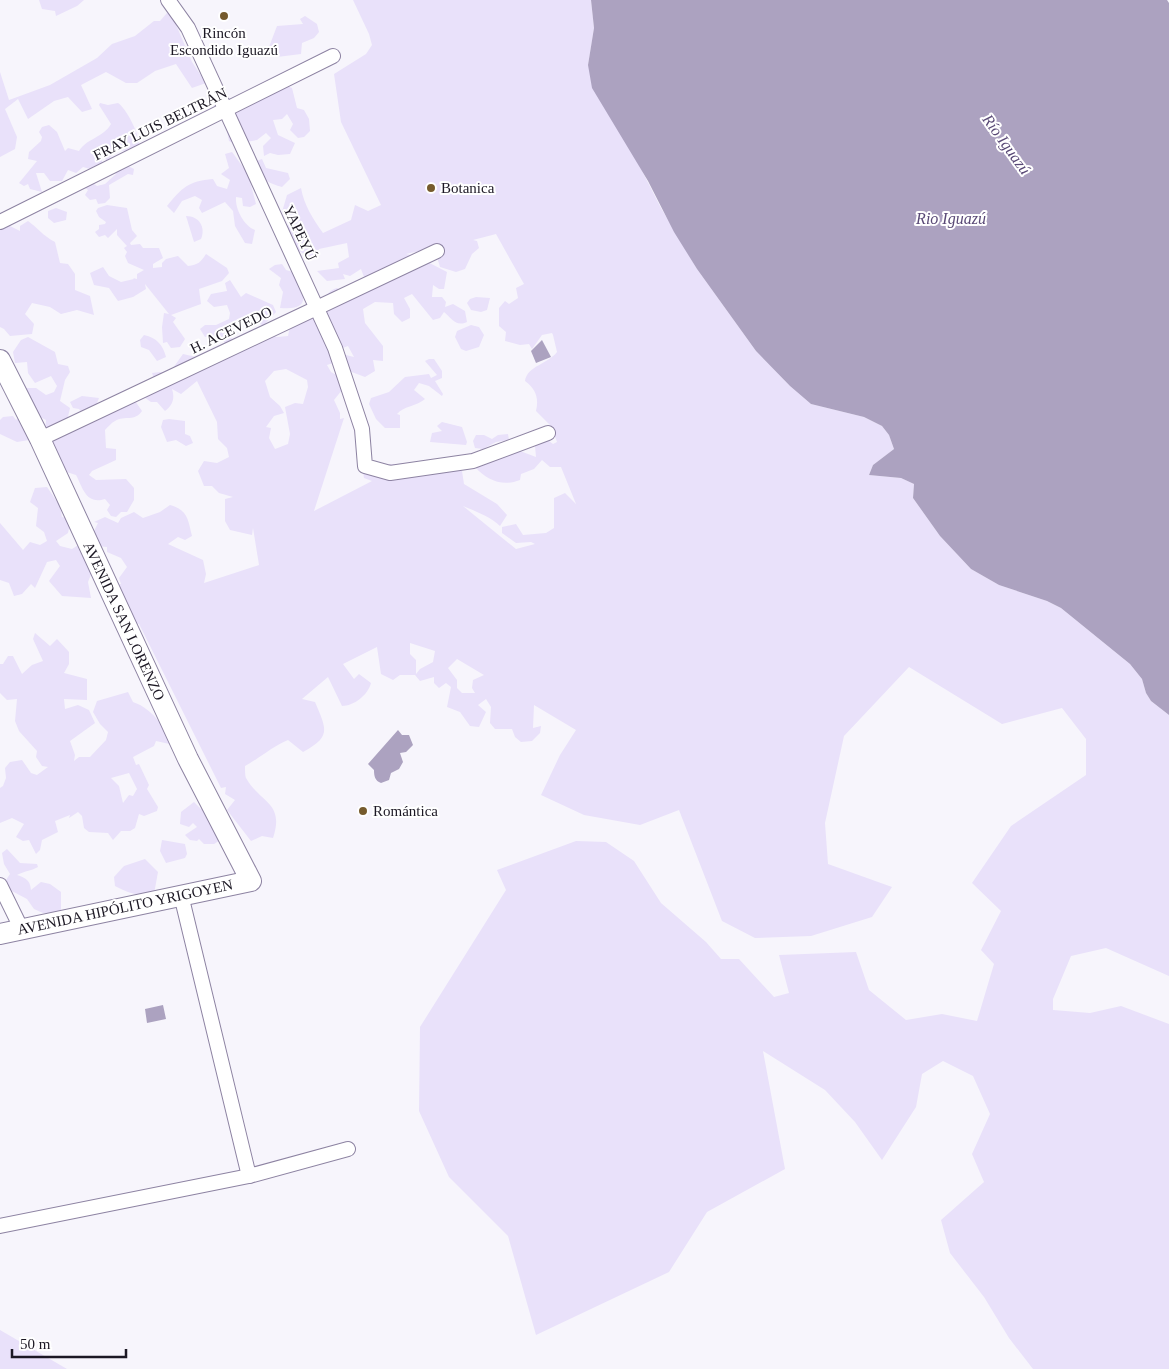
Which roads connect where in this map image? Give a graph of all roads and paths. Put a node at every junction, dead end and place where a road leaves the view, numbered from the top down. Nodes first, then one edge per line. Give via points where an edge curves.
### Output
1 (168, 0) edge
2 (334, 56) dead end
3 (224, 110) junction
4 (0, 222) edge
5 (436, 251) dead end
6 (317, 307) junction
7 (0, 360) edge
8 (548, 433) dead end
9 (40, 440) junction
10 (251, 881) joint
11 (0, 885) edge
12 (181, 896) junction
13 (22, 930) junction
14 (0, 934) edge
15 (348, 1149) dead end
16 (249, 1176) junction
17 (0, 1226) edge

1 - 3 street, YAPEYÚ via 188,28
2 - 3 street, FRAY LUIS BELTRÁN
3 - 4 street, FRAY LUIS BELTRÁN
3 - 6 street, YAPEYÚ
5 - 6 street, H. ACEVEDO
6 - 8 street, YAPEYÚ via 335,348 362,429 364,466 390,473 473,461
6 - 9 street, H. ACEVEDO
7 - 9 street, AVENIDA SAN LORENZO
9 - 10 street, AVENIDA SAN LORENZO via 188,759
10 - 12 street, AVENIDA HIPÓLITO YRIGOYEN
11 - 13 street
12 - 13 street, AVENIDA HIPÓLITO YRIGOYEN
12 - 16 street
13 - 14 street, AVENIDA HIPÓLITO YRIGOYEN
15 - 16 street
16 - 17 street

